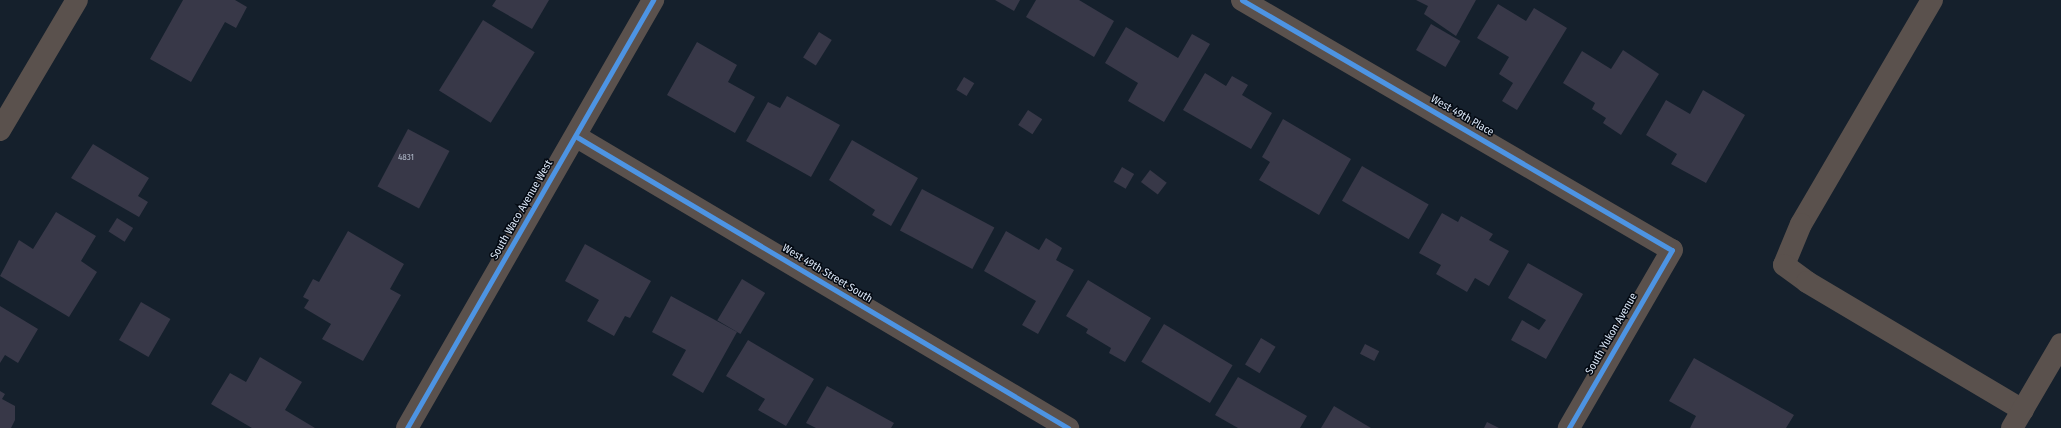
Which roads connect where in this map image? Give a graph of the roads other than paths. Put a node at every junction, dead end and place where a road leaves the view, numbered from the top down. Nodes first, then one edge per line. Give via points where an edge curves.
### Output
1 (77, 0) edge
2 (653, 0) edge
3 (1242, 0) edge
4 (1932, 0) edge
5 (0, 130) edge
6 (577, 137) junction
7 (1672, 250) joint
8 (2061, 344) edge
9 (2023, 410) junction
10 (407, 428) edge
11 (1068, 428) edge
12 (1569, 428) edge
13 (2012, 428) edge

1 - 5 street
2 - 6 street, South Waco Avenue West
3 - 7 street, West 49th Place
4 - 9 street via 1801,224 1784,265 1807,282
6 - 10 street, South Waco Avenue West
6 - 11 street, West 49th Street South
7 - 12 street, South Yukon Avenue
8 - 9 street
9 - 13 street

